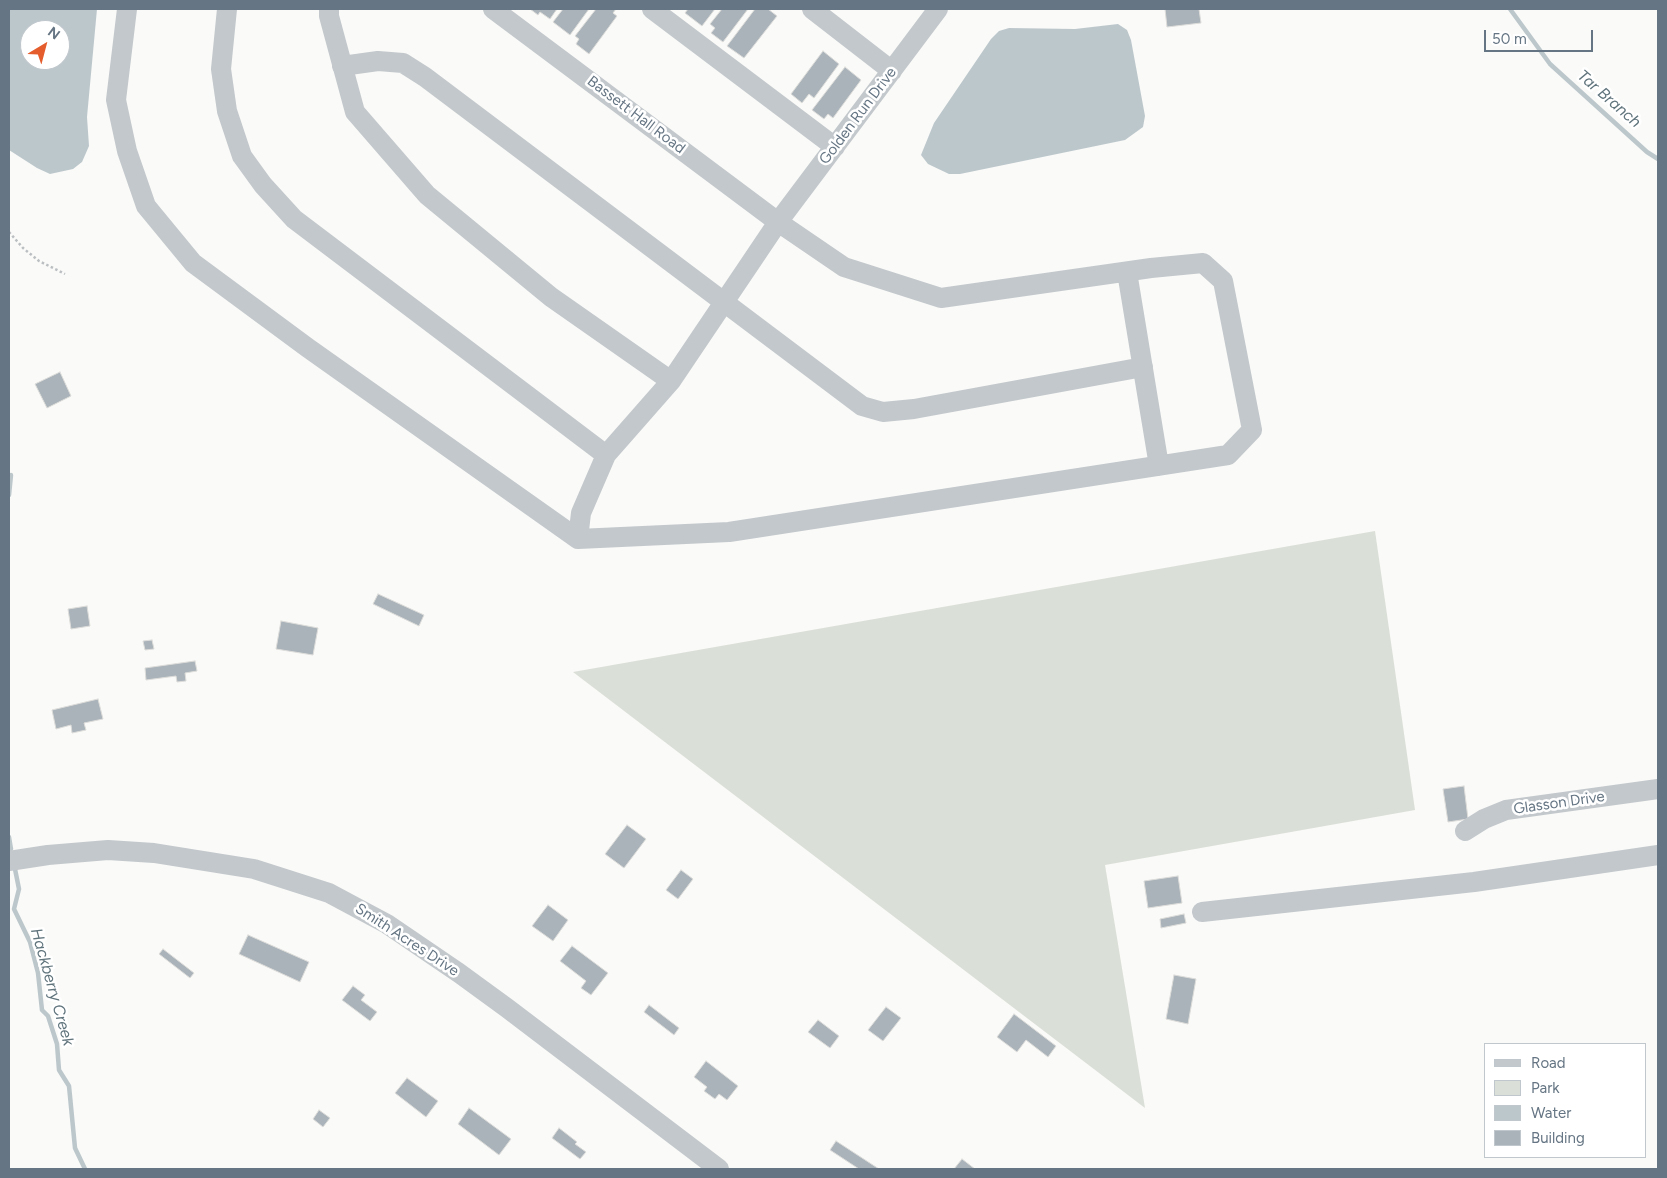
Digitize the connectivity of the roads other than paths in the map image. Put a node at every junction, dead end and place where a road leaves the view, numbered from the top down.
1 (127, 9) edge
2 (227, 9) edge
3 (329, 9) edge
4 (493, 9) edge
5 (652, 9) edge
6 (938, 9) edge
7 (815, 10) edge
8 (342, 66) junction
9 (892, 71) junction
10 (835, 147) junction
11 (778, 222) junction
12 (1127, 272) junction
13 (724, 302) junction
14 (1143, 366) junction
15 (671, 381) junction
16 (606, 455) junction
17 (1159, 466) junction
18 (578, 539) junction
19 (1658, 789) edge
20 (1465, 831) dead end
21 (1658, 855) edge
22 (9, 861) edge
23 (1202, 912) dead end
24 (719, 1169) edge

1 - 18 street
2 - 16 street
3 - 8 street
4 - 11 street, Bassett Hall Road
5 - 10 street
6 - 9 street, Golden Run Drive
7 - 9 street
8 - 13 street
8 - 15 street
9 - 10 street, Golden Run Drive
10 - 11 street, Golden Run Drive
11 - 12 street, Bassett Hall Road
11 - 13 street, Golden Run Drive
12 - 14 street
12 - 17 street, Bassett Hall Road
13 - 14 street
13 - 15 street, Golden Run Drive
14 - 17 street
15 - 16 street, Golden Run Drive
16 - 18 street, Golden Run Drive
17 - 18 street
19 - 20 street, Glasson Drive
21 - 23 street
22 - 24 street, Smith Acres Drive

